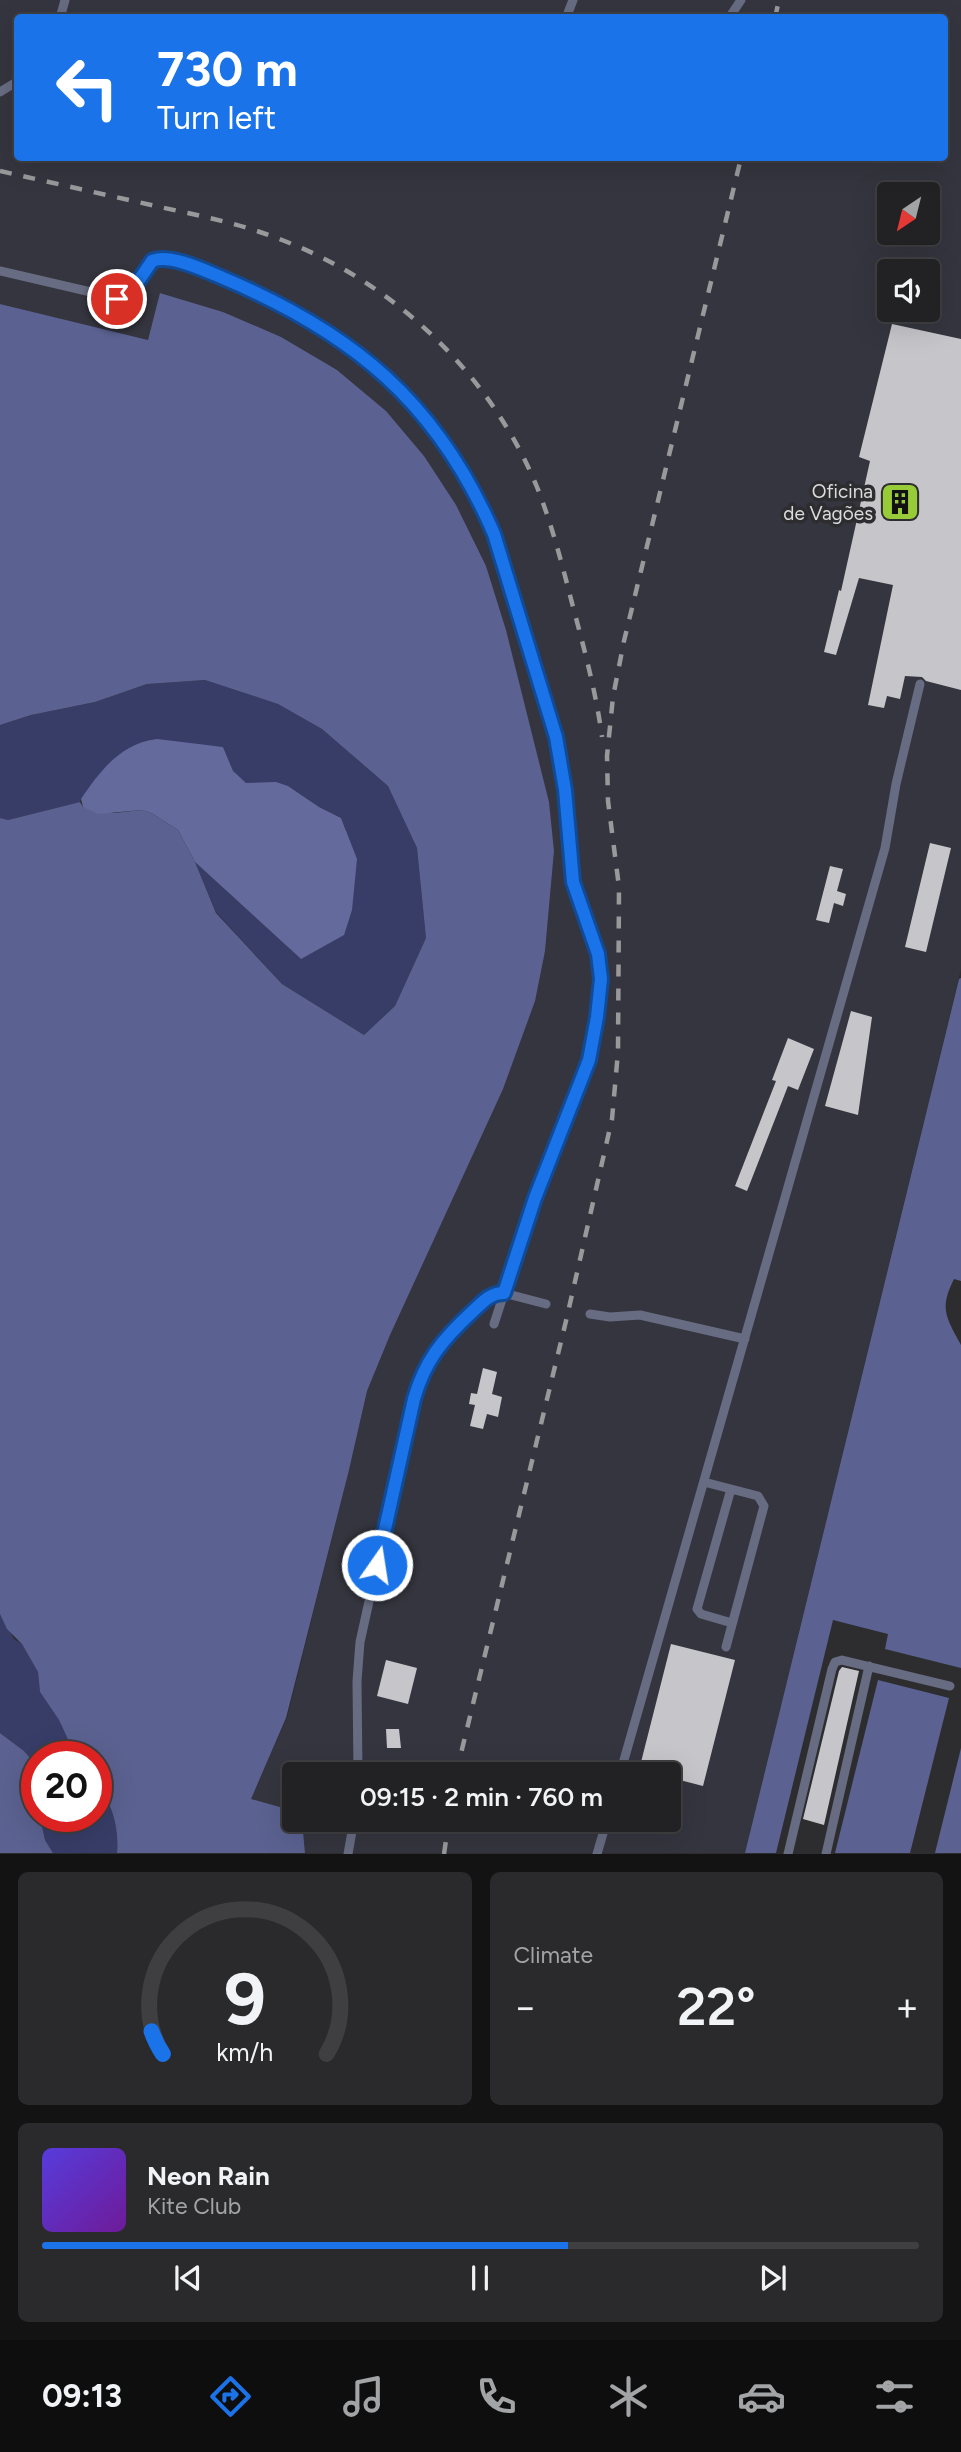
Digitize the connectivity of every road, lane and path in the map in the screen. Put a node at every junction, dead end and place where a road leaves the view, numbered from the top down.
1 (0, 271) edge
2 (920, 684) dead end
3 (504, 1293) junction
4 (546, 1304) dead end
5 (590, 1314) dead end
6 (494, 1324) dead end
7 (745, 1339) junction
8 (704, 1482) junction
9 (730, 1489) junction
10 (733, 1623) junction
11 (726, 1647) dead end
12 (869, 1666) junction
13 (950, 1686) dead end
14 (358, 1762) edge
15 (623, 1762) edge
16 (352, 1832) edge
17 (603, 1832) edge
18 (348, 1853) edge
19 (597, 1853) edge
20 (788, 1853) edge
21 (825, 1853) edge

1 - 3 lane
2 - 7 lane
3 - 4 lane
3 - 6 lane
3 - 14 lane
5 - 7 lane
7 - 8 lane
8 - 9 lane
8 - 15 lane
9 - 10 lane
9 - 10 lane
10 - 11 lane
12 - 13 lane
12 - 20 lane
12 - 21 lane
16 - 18 lane
17 - 19 lane

